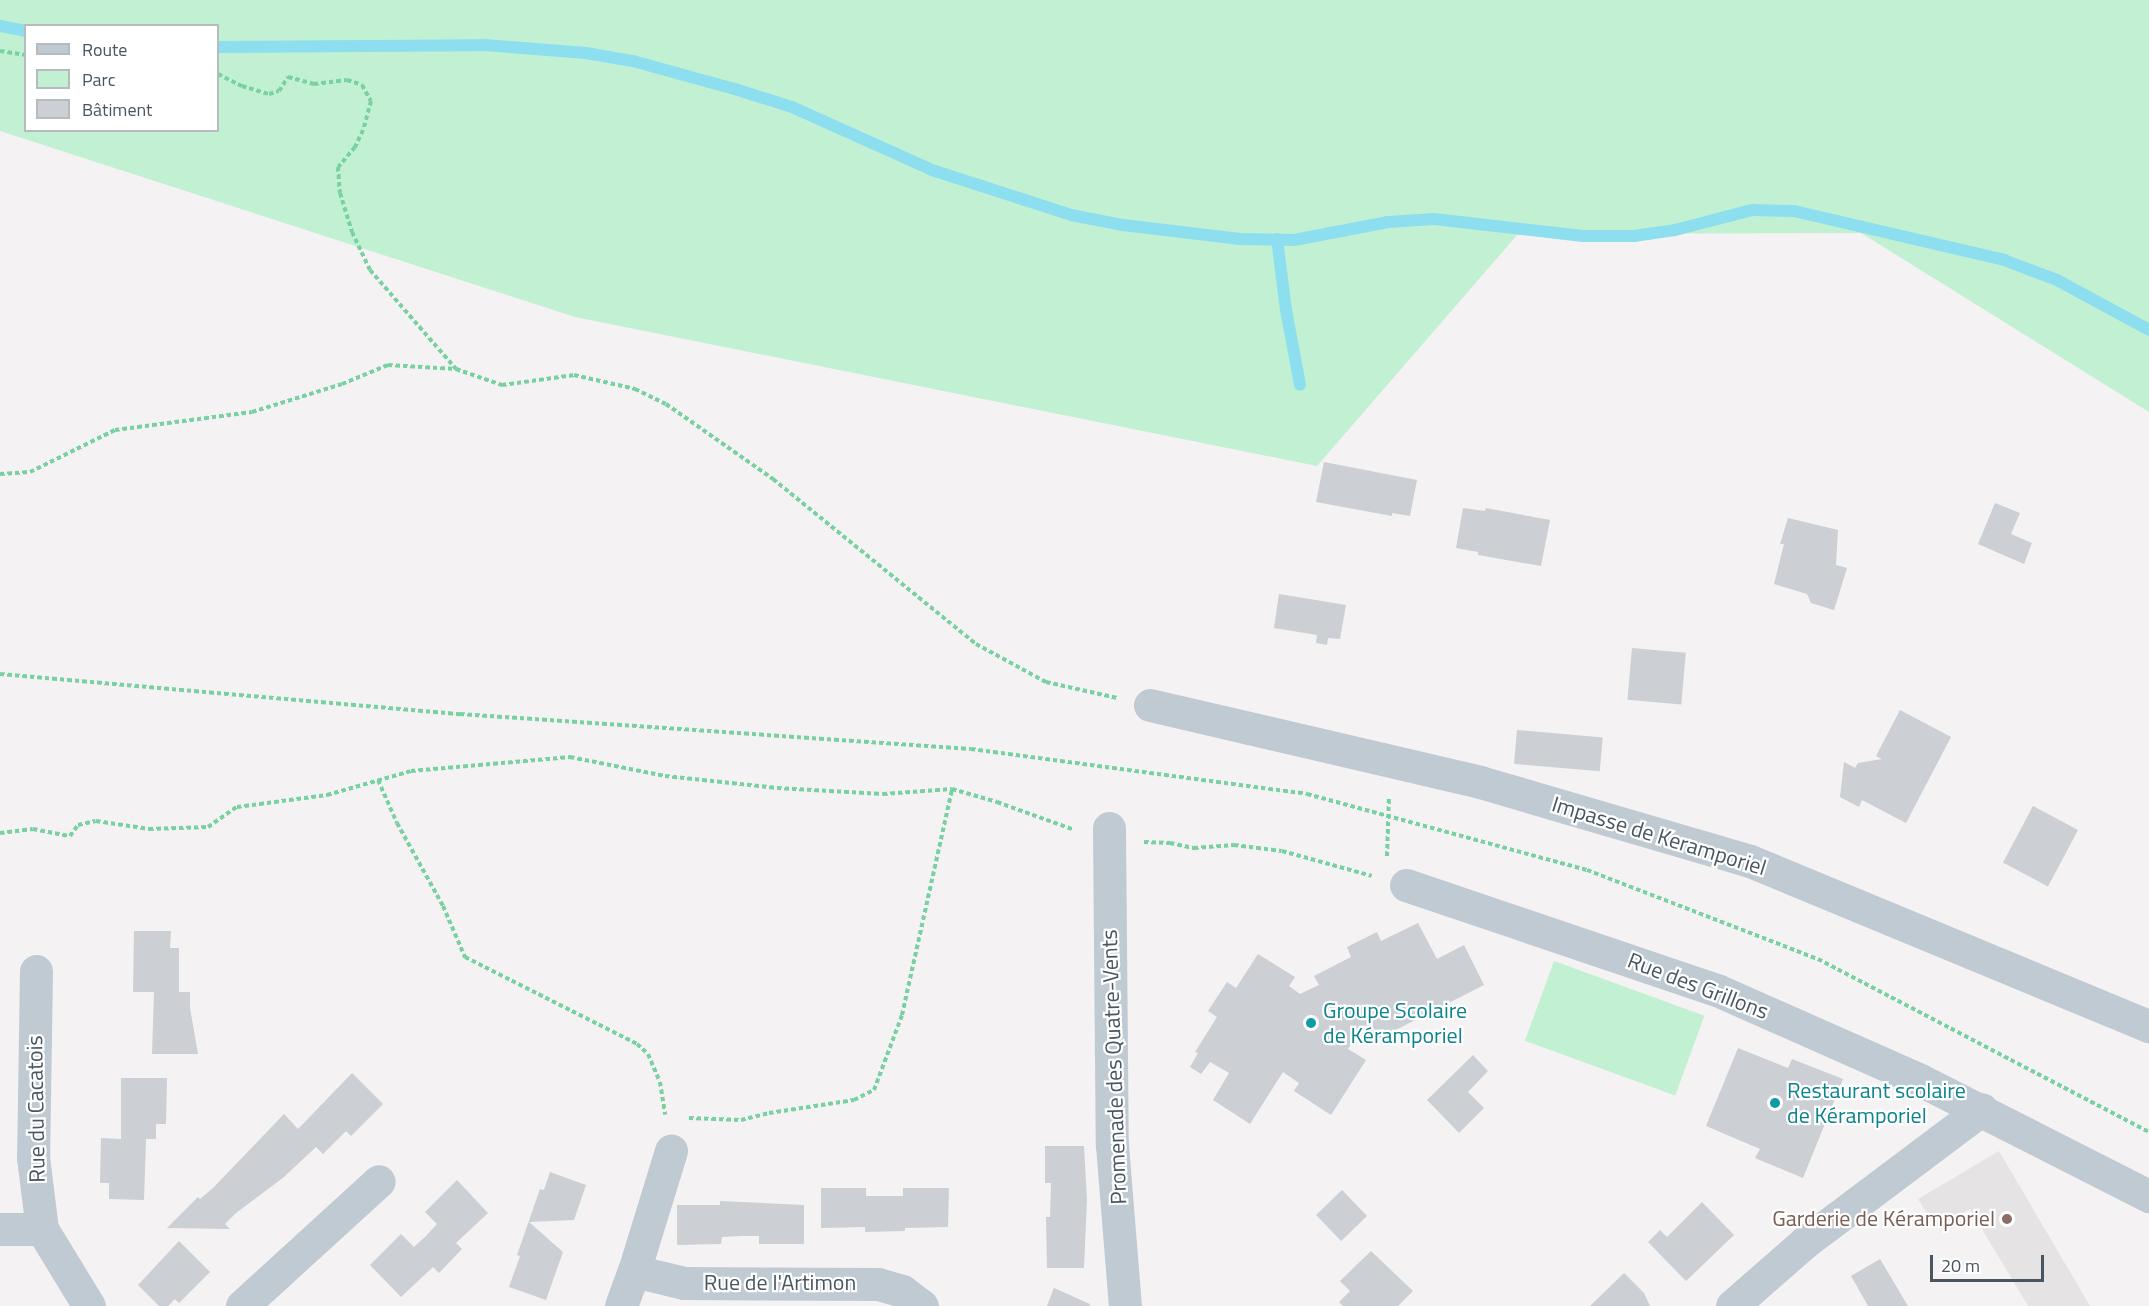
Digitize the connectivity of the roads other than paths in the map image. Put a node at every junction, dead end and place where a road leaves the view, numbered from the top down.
1 (1150, 705) road end
2 (1109, 834) road end
3 (1396, 883) road end
4 (36, 971) dead end
5 (2149, 1026) edge
6 (1982, 1109) junction
7 (671, 1151) dead end
8 (379, 1181) dead end
9 (2149, 1196) edge
10 (0, 1229) edge
11 (42, 1229) junction
12 (634, 1271) junction
13 (89, 1306) edge
14 (242, 1306) edge
15 (621, 1306) edge
16 (922, 1306) edge
17 (1125, 1306) edge
18 (1732, 1306) edge

1 - 5 street, Impasse de Keramporiel
2 - 17 street, Promenade des Quatre-Vents
3 - 6 street, Rue des Grillons
4 - 11 street, Rue du Cacatois
6 - 9 street, Rue des Grillons
6 - 18 street
7 - 12 street
8 - 14 street
10 - 11 street
11 - 13 street, Rue du Cacatois
12 - 15 street
12 - 16 street, Rue de l'Artimon

